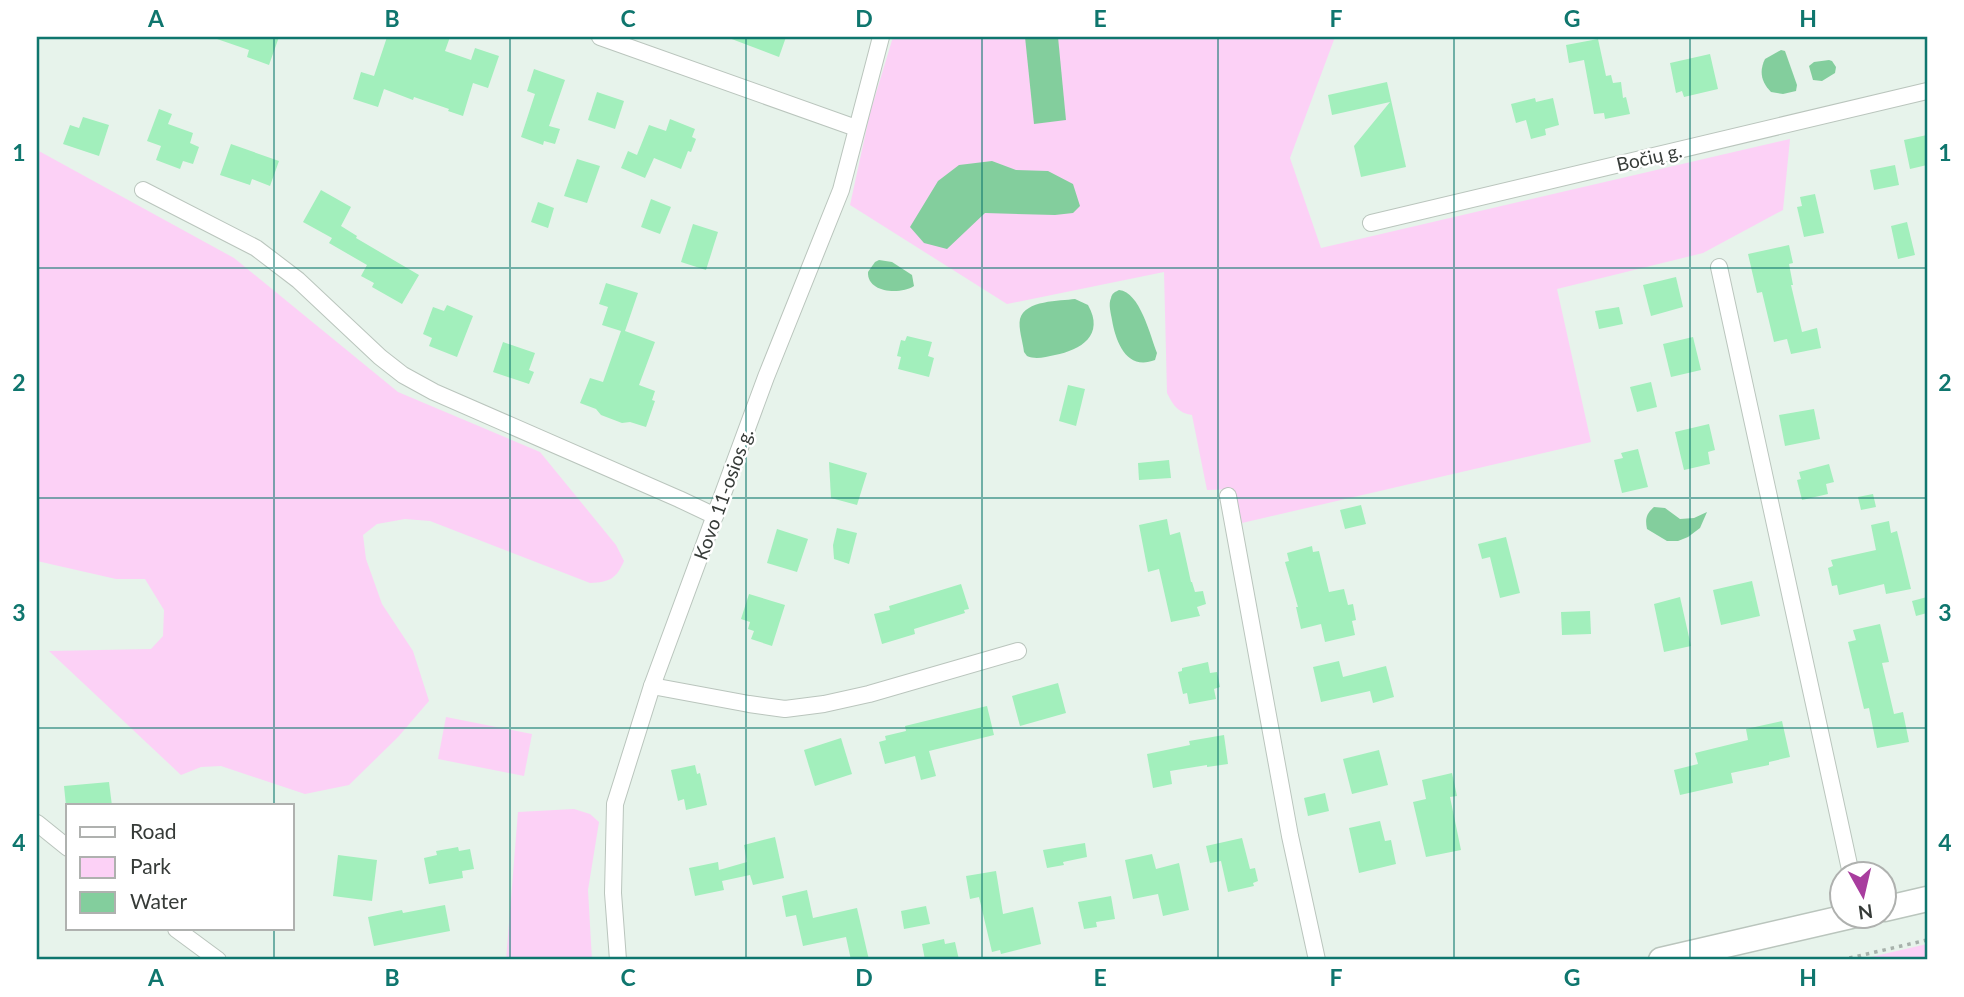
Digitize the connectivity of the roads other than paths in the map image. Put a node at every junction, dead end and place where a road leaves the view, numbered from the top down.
1 (600, 37) edge
2 (881, 37) edge
3 (1927, 91) edge
4 (856, 128) junction
5 (143, 190) dead end
6 (1371, 223) dead end
7 (1719, 267) dead end
8 (1228, 496) dead end
9 (715, 516) junction
10 (1018, 651) dead end
11 (652, 686) junction
12 (37, 823) edge
13 (66, 846) edge
14 (1848, 860) edge
15 (1927, 899) edge
16 (1898, 906) edge
17 (1828, 922) edge
18 (177, 930) edge
19 (218, 960) edge
20 (618, 960) edge
21 (1317, 960) edge
22 (1661, 960) edge

1 - 4 street
2 - 4 street, Kovo 11-osios g.
3 - 6 street, Bočių g.
4 - 9 street, Kovo 11-osios g.
5 - 9 street
7 - 14 street
8 - 21 street
9 - 11 street, Kovo 11-osios g.
10 - 11 street
11 - 20 street, Kovo 11-osios g.
12 - 13 street
15 - 16 highway
17 - 22 highway
18 - 19 street

